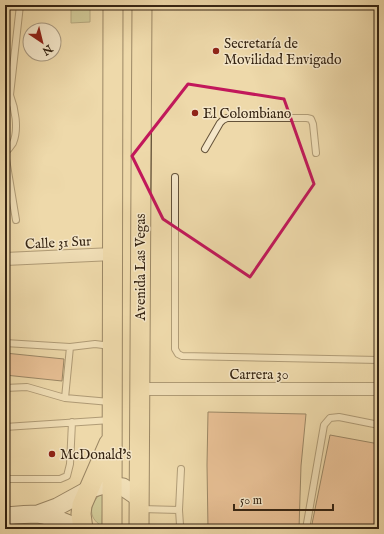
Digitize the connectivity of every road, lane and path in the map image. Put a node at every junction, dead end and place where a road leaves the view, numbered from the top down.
1 (20, 5) edge
2 (113, 5) edge
3 (142, 5) edge
4 (8, 95) edge
5 (204, 149) dead end
6 (5, 153) edge
7 (316, 153) dead end
8 (175, 177) dead end
9 (16, 220) dead end
10 (113, 254) junction
11 (5, 260) edge
12 (5, 343) edge
13 (112, 346) junction
14 (70, 347) junction
15 (379, 360) edge
16 (5, 388) edge
17 (140, 389) junction
18 (379, 389) edge
19 (65, 398) junction
20 (112, 419) junction
21 (72, 422) junction
22 (379, 425) edge
23 (5, 427) edge
24 (181, 469) dead end
25 (5, 479) edge
26 (112, 485) junction
27 (88, 490) junction
28 (179, 510) junction
29 (38, 514) junction
30 (5, 516) edge
31 (138, 518) edge
32 (80, 529) edge
33 (83, 529) edge
34 (112, 529) edge
35 (185, 529) edge
36 (306, 529) edge

1 - 4 lane
2 - 10 main road, Avenida Las Vegas
3 - 17 main road, Avenida Las Vegas
4 - 6 lane
5 - 7 lane
6 - 9 lane
8 - 15 lane
10 - 11 street, Calle 31 Sur
10 - 13 main road, Avenida Las Vegas
12 - 14 lane
13 - 14 lane
13 - 20 main road, Avenida Las Vegas
14 - 19 lane
16 - 19 lane
17 - 18 street, Carrera 30
17 - 31 main road, Avenida Las Vegas
19 - 20 lane
20 - 21 lane
20 - 26 main road, Avenida Las Vegas
20 - 27 main road
21 - 23 lane
21 - 25 lane
22 - 36 lane
24 - 28 lane
26 - 27 street
26 - 31 street
26 - 34 main road, Avenida Las Vegas
27 - 29 street
27 - 33 main road
28 - 31 lane
28 - 35 lane
29 - 30 street
29 - 32 street

